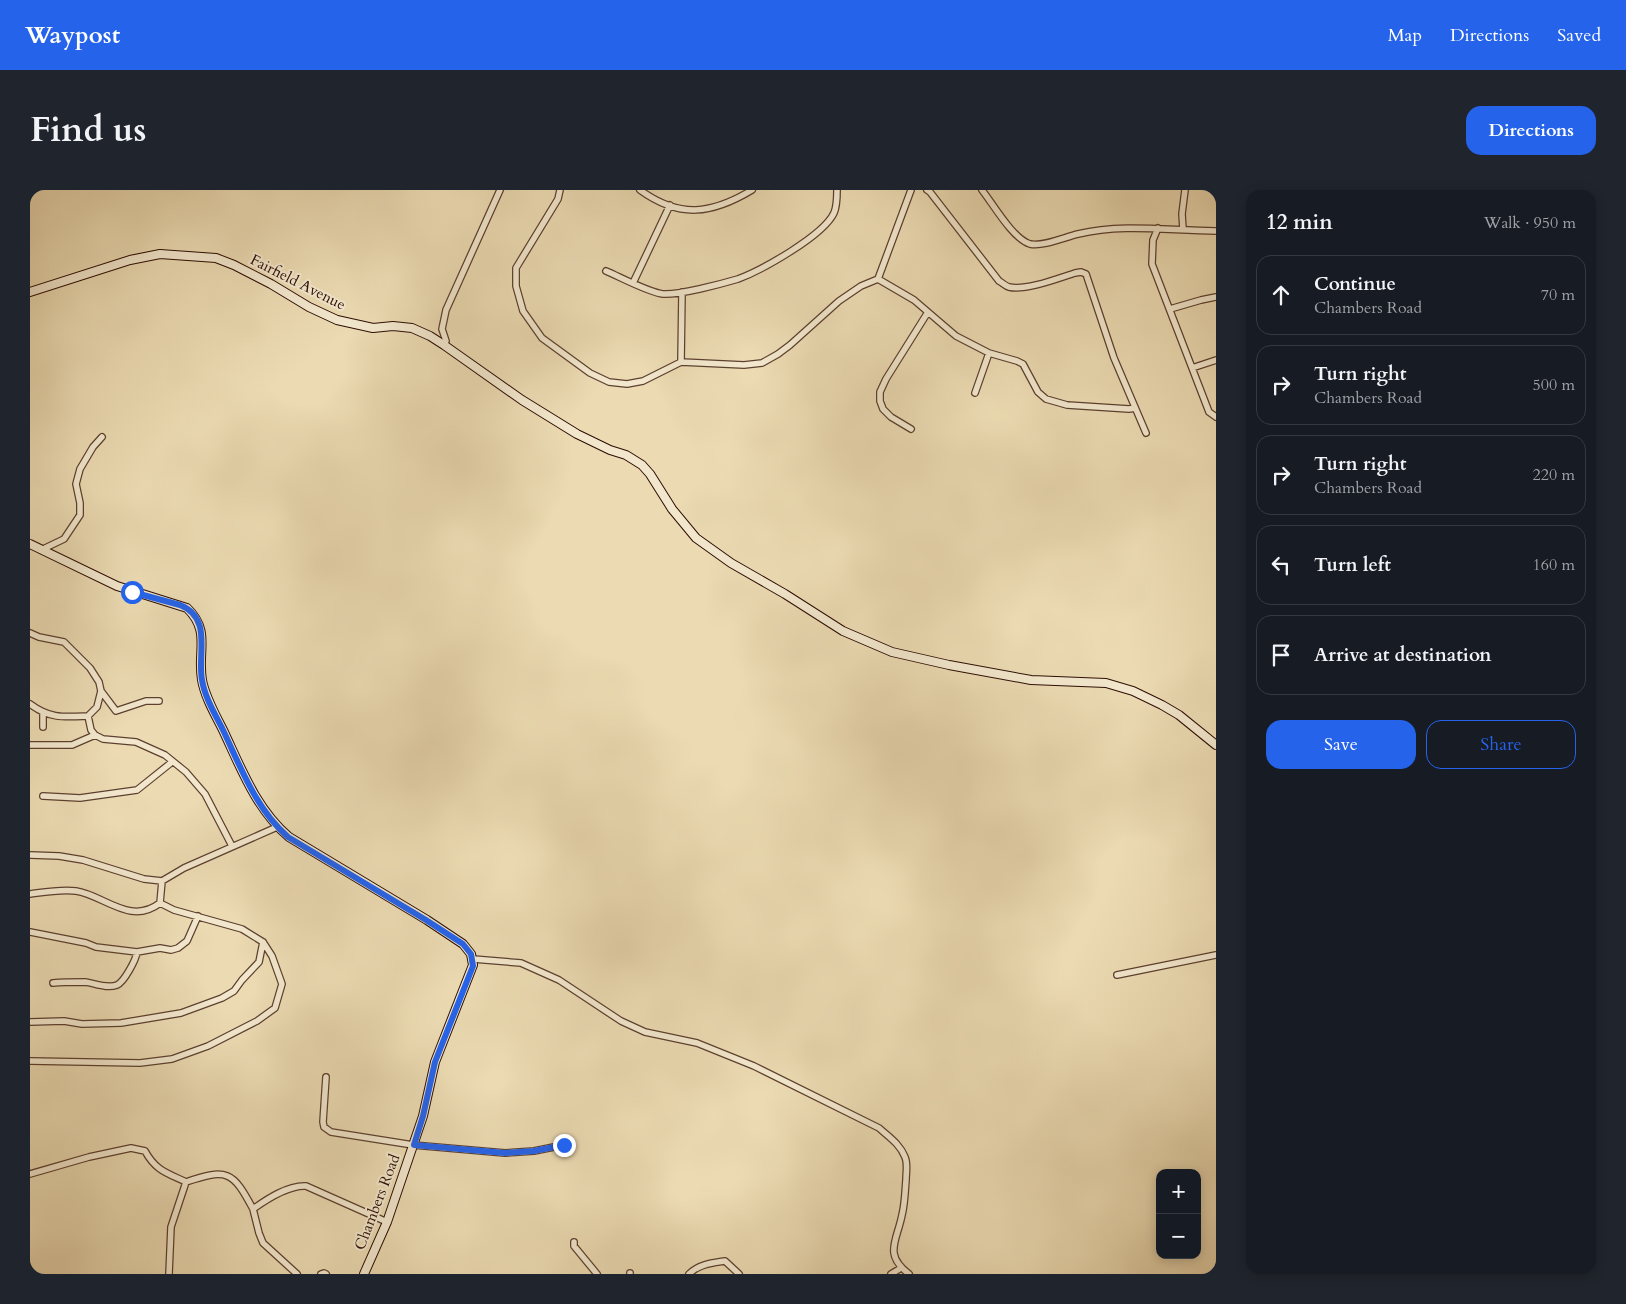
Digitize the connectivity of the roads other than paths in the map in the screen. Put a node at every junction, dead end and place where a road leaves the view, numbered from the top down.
1 (500, 190) edge
2 (560, 190) edge
3 (640, 190) edge
4 (752, 190) edge
5 (837, 190) edge
6 (912, 190) edge
7 (927, 190) edge
8 (982, 190) edge
9 (1185, 190) edge
10 (670, 205) junction
11 (1158, 228) junction
12 (1183, 229) junction
13 (1216, 231) edge
14 (606, 272) dead end
15 (878, 279) junction
16 (633, 283) junction
17 (30, 292) edge
18 (682, 292) junction
19 (1216, 297) edge
20 (1170, 309) junction
21 (928, 312) junction
22 (444, 345) junction
23 (989, 353) junction
24 (1216, 360) edge
25 (681, 362) junction
26 (1192, 368) junction
27 (974, 393) dead end
28 (1135, 408) junction
29 (1216, 417) edge
30 (911, 428) dead end
31 (1146, 434) dead end
32 (102, 437) dead end
33 (30, 544) edge
34 (41, 550) junction
35 (30, 633) edge
36 (101, 691) junction
37 (159, 701) dead end
38 (30, 704) edge
39 (43, 713) junction
40 (88, 716) junction
41 (43, 727) dead end
42 (95, 735) junction
43 (30, 745) edge
44 (1216, 745) edge
45 (172, 762) junction
46 (42, 796) dead end
47 (277, 827) junction
48 (232, 846) junction
49 (30, 855) edge
50 (162, 881) junction
51 (30, 894) edge
52 (160, 903) junction
53 (198, 916) junction
54 (30, 932) edge
55 (263, 942) junction
56 (137, 952) junction
57 (1216, 954) edge
58 (473, 959) junction
59 (1116, 975) dead end
60 (53, 983) dead end
61 (30, 1022) edge
62 (30, 1061) edge
63 (326, 1077) dead end
64 (414, 1145) junction
65 (564, 1145) dead end
66 (30, 1174) edge
67 (186, 1182) junction
68 (253, 1209) junction
69 (387, 1222) junction
70 (574, 1242) dead end
71 (901, 1268) junction
72 (168, 1274) edge
73 (297, 1274) edge
74 (321, 1274) edge
75 (326, 1274) edge
76 (364, 1274) edge
77 (597, 1274) edge
78 (689, 1274) edge
79 (740, 1274) edge
80 (891, 1274) edge
81 (909, 1274) edge

1 - 22 street
2 - 25 street
3 - 10 street
4 - 10 street
5 - 18 street
6 - 15 street
7 - 28 street
8 - 11 street
9 - 12 street
10 - 16 street
11 - 12 street
11 - 20 street
12 - 13 street
14 - 16 street
15 - 21 street
15 - 25 street
16 - 18 street
17 - 22 street, Fairfield Avenue
18 - 25 street
19 - 20 street
20 - 26 street
21 - 23 street
21 - 30 street
22 - 44 street, Fairfield Avenue
23 - 27 street
23 - 28 street
24 - 26 street
26 - 29 street
28 - 31 street
32 - 34 street
33 - 34 street
34 - 47 street
35 - 36 street
36 - 37 street
36 - 40 street
38 - 39 street
39 - 40 street
39 - 41 street
40 - 42 street
42 - 43 street
42 - 45 street
45 - 46 street
45 - 48 street
47 - 48 street
47 - 58 street
48 - 50 street
49 - 50 street
50 - 52 street
51 - 52 street
52 - 53 street
53 - 55 street
53 - 56 street
54 - 56 street
55 - 61 street
55 - 62 street
56 - 60 street
57 - 59 street
58 - 64 street, Chambers Road
58 - 71 street
63 - 64 street
64 - 65 street
64 - 69 street, Chambers Road
66 - 67 street
67 - 68 street
67 - 72 street
68 - 69 street
68 - 73 street
69 - 76 street, Chambers Road
70 - 77 street
71 - 80 street
71 - 81 street
74 - 75 street
78 - 79 street

